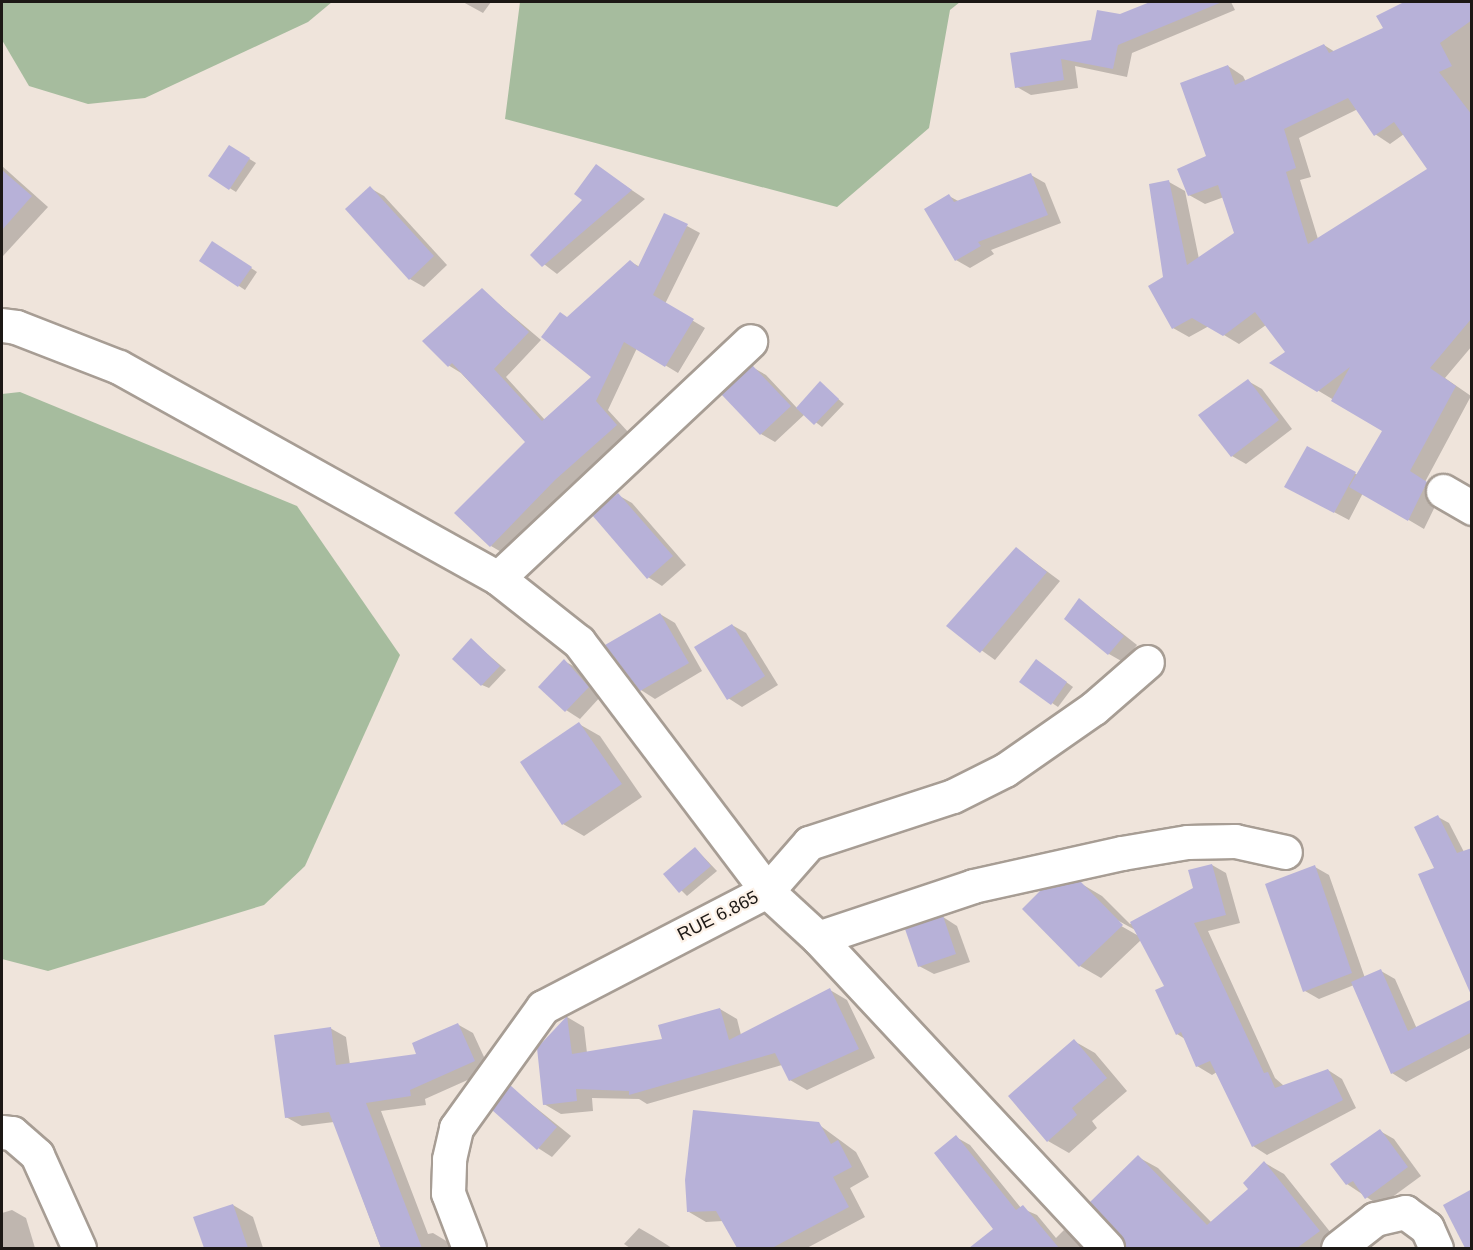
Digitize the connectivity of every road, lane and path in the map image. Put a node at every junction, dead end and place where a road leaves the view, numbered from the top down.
1 (2, 325) edge
2 (750, 341) dead end
3 (1443, 491) dead end
4 (1472, 508) edge
5 (498, 578) junction
6 (1147, 662) dead end
7 (1285, 852) dead end
8 (767, 891) junction
9 (818, 938) junction
10 (2, 1132) edge
11 (79, 1248) edge
12 (469, 1248) edge
13 (1107, 1248) edge
14 (1338, 1248) edge
15 (1436, 1248) edge

1 - 5 street
2 - 5 street
3 - 4 street
5 - 8 street
6 - 8 street, RUE 6.865
7 - 9 street
8 - 9 street
8 - 12 street, RUE 6.865
9 - 13 street
10 - 11 street
14 - 15 street

